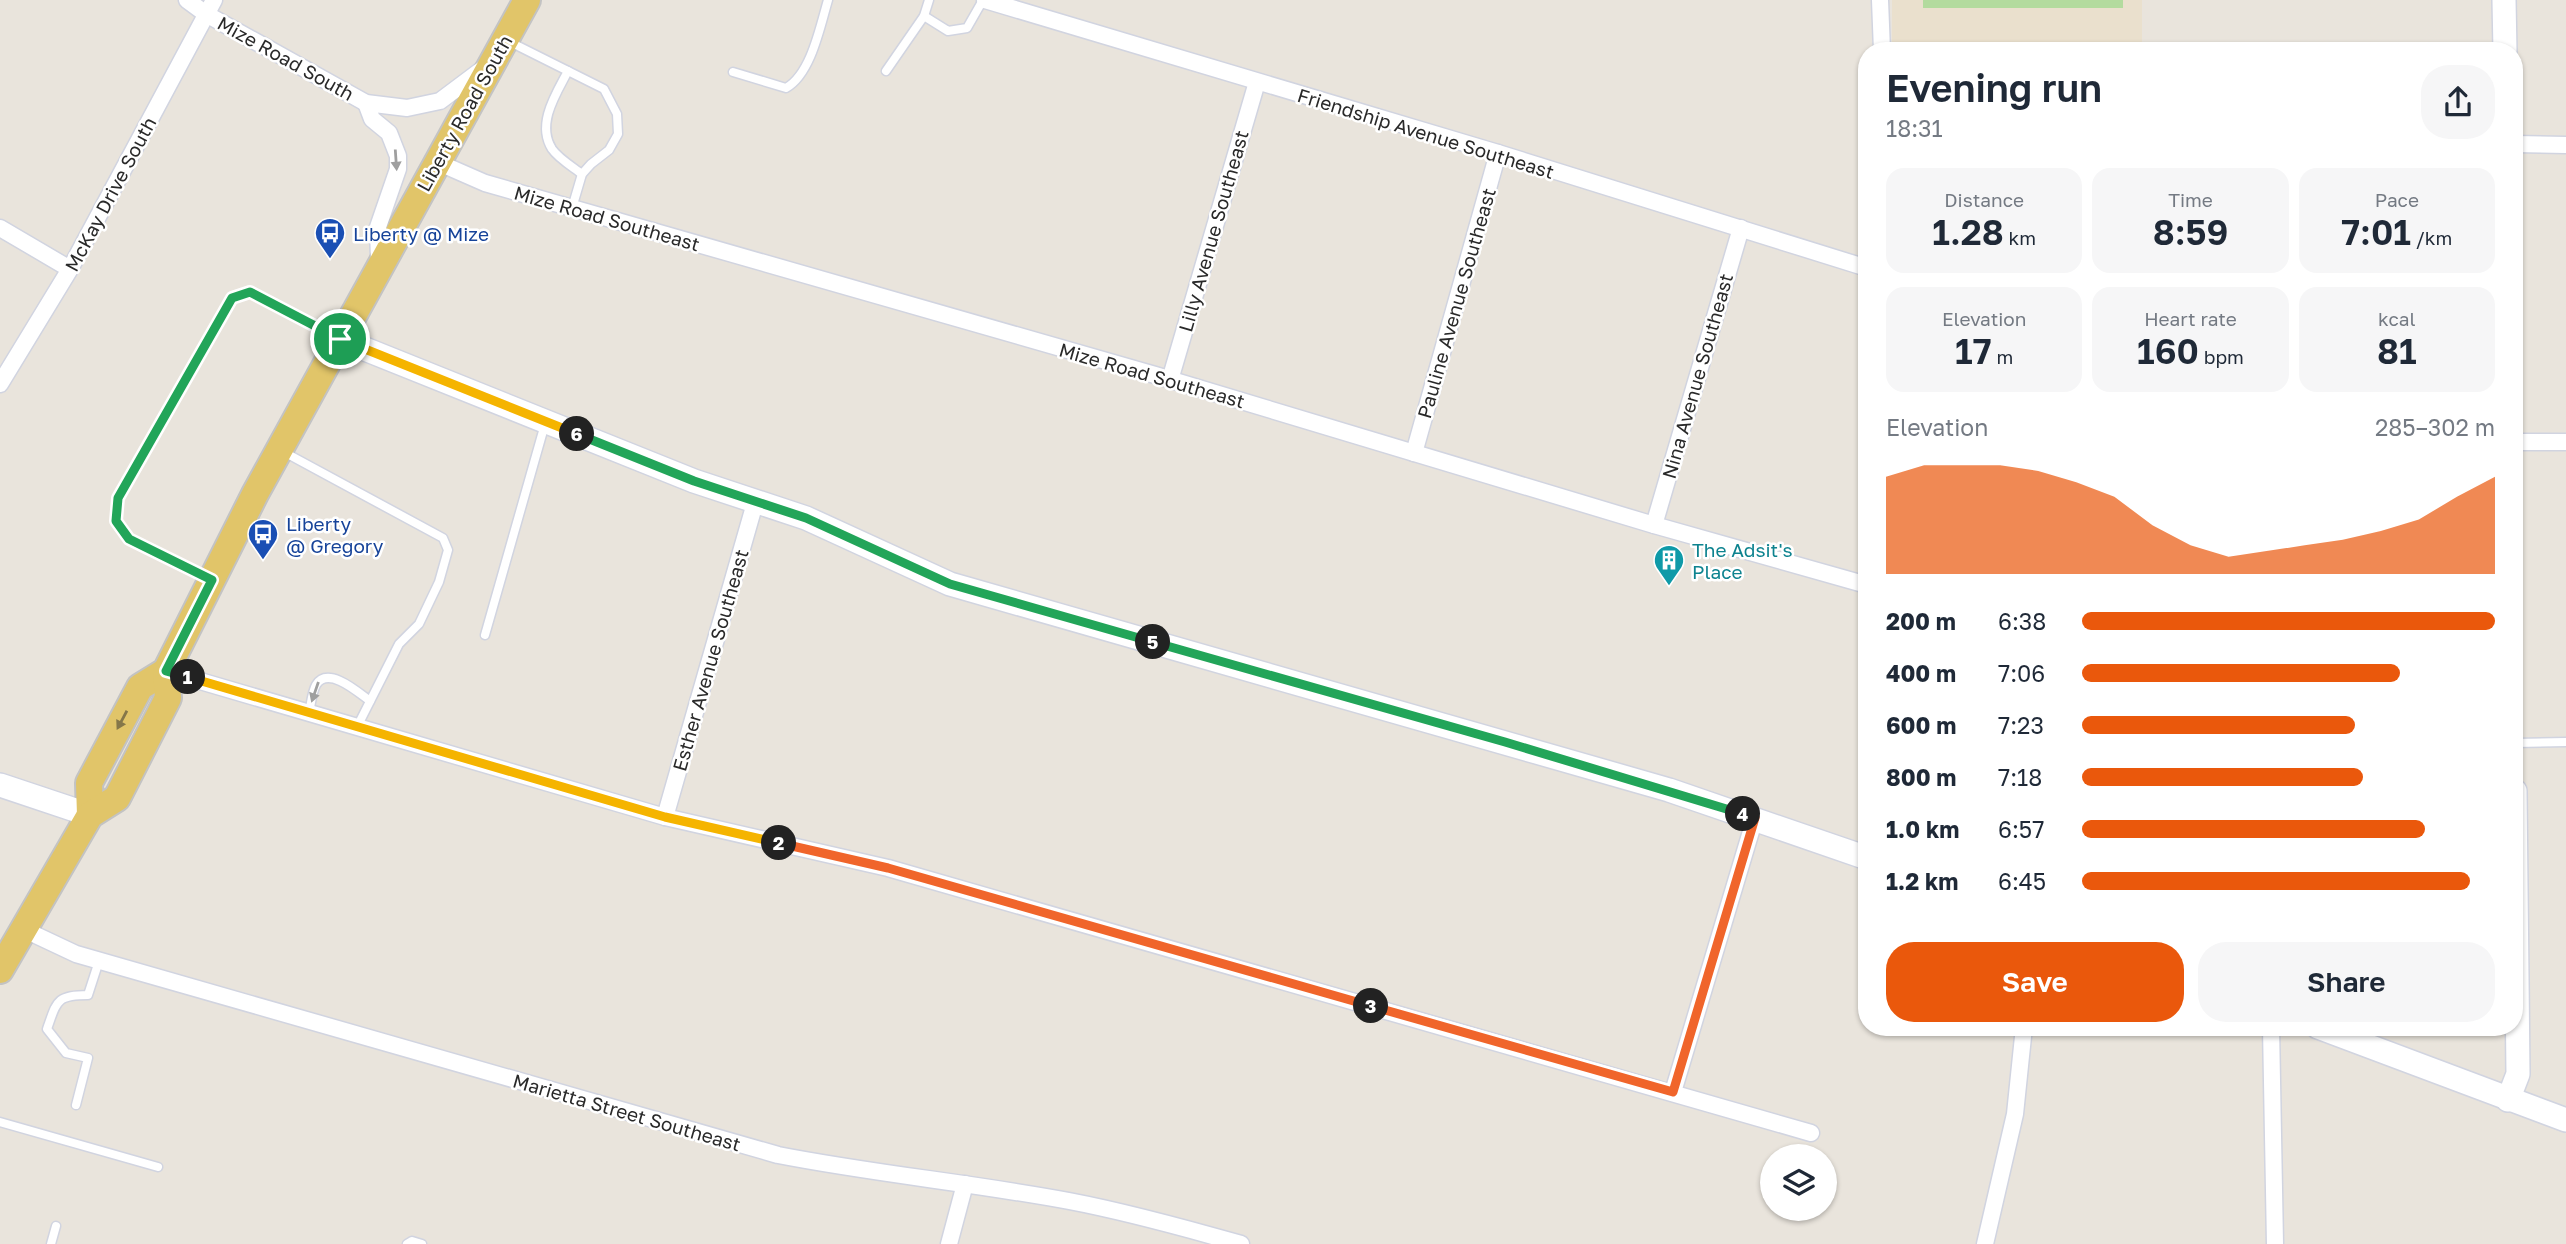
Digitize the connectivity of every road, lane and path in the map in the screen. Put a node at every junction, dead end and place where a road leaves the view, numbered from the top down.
1 (187, 0) edge
2 (527, 0) edge
3 (828, 0) edge
4 (929, 0) edge
5 (984, 0) edge
6 (1880, 0) edge
7 (2504, 0) edge
8 (210, 7) edge
9 (924, 16) junction
10 (504, 39) junction
11 (1882, 42) edge
12 (2505, 42) edge
13 (490, 64) junction
14 (568, 71) junction
15 (887, 71) dead end
16 (733, 72) dead end
17 (1257, 82) junction
18 (366, 103) junction
19 (2523, 144) edge
20 (2566, 145) edge
21 (1498, 153) junction
22 (438, 162) junction
23 (582, 174) junction
24 (572, 208) junction
25 (0, 228) edge
26 (1741, 228) junction
27 (1858, 265) edge
28 (379, 268) junction
29 (70, 269) junction
30 (340, 339) junction
31 (1170, 380) junction
32 (0, 384) edge
33 (545, 421) junction
34 (2523, 442) edge
35 (2566, 442) edge
36 (279, 450) junction
37 (1414, 453) junction
38 (755, 503) junction
39 (1654, 525) junction
40 (212, 580) junction
41 (1858, 582) edge
42 (485, 635) dead end
43 (166, 671) junction
44 (370, 701) junction
45 (309, 713) junction
46 (357, 727) junction
47 (2566, 742) edge
48 (2523, 743) edge
49 (0, 785) edge
50 (90, 815) junction
51 (665, 817) junction
52 (1755, 818) junction
53 (1858, 855) edge
54 (25, 930) junction
55 (99, 961) junction
56 (0, 970) edge
57 (2023, 1036) edge
58 (2271, 1036) edge
59 (2341, 1036) edge
60 (2518, 1036) edge
61 (1673, 1092) junction
62 (2508, 1100) junction
63 (76, 1105) dead end
64 (2566, 1120) edge
65 (0, 1122) edge
66 (1811, 1133) dead end
67 (158, 1167) dead end
68 (965, 1184) junction
69 (55, 1226) dead end
70 (1202, 1239) edge
71 (51, 1244) edge
72 (407, 1244) edge
73 (422, 1244) edge
74 (949, 1244) edge
75 (1241, 1244) edge
76 (1985, 1244) edge
77 (2275, 1244) edge

1 - 8 street, Mize Road South
2 - 10 main road, Liberty Road South
3 - 16 lane
4 - 9 lane
5 - 9 lane
5 - 17 street, Friendship Avenue Southeast
6 - 11 street
7 - 12 street
8 - 18 street, Mize Road South
8 - 29 street, McKay Drive South
9 - 15 lane
10 - 13 main road, Liberty Road South
10 - 14 lane
13 - 18 street, Mize Road South
13 - 22 main road, Liberty Road South
14 - 23 lane
14 - 23 lane
17 - 21 street, Friendship Avenue Southeast
17 - 31 street, Lilly Avenue Southeast
18 -> 28 street, Mize Road South
19 - 20 street
21 - 26 street, Friendship Avenue Southeast
21 - 37 street, Pauline Avenue Southeast
22 - 24 street, Mize Road Southeast
22 - 28 main road, Liberty Road South
23 - 24 lane
24 - 31 street, Mize Road Southeast
25 - 29 street
26 - 27 street, Friendship Avenue Southeast
26 - 39 street, Nina Avenue Southeast
28 - 30 main road, Liberty Road South
29 - 32 street, McKay Drive South
30 - 33 street
30 - 36 main road, Liberty Road South
30 - 40 lane
31 - 37 street, Mize Road Southeast
33 - 38 street
33 - 42 lane
34 - 35 street
36 - 40 main road, Liberty Road South
36 - 44 lane
37 - 39 street, Mize Road Southeast
38 - 51 street, Esther Avenue Southeast
38 - 52 street
39 - 41 street, Mize Road Southeast
40 - 43 main road, Liberty Road South
43 - 45 street
43 - 50 main road, Liberty Road South
44 -> 45 lane
44 - 46 lane
45 - 46 street
46 - 51 street
47 - 48 lane
49 - 50 street
50 - 54 main road, Liberty Road South
51 - 61 street
52 - 53 street
52 - 61 street
54 - 55 street, Marietta Street Southeast
54 - 56 main road, Liberty Road South
55 - 63 lane
55 - 68 street, Marietta Street Southeast
57 - 76 street
58 - 77 street
59 - 62 street
60 - 62 street
61 - 66 street
62 - 64 street
65 - 67 lane
68 - 70 street, Marietta Street Southeast
68 - 74 street
69 - 71 lane
70 - 75 street, Marietta Street Southeast
72 - 73 lane

